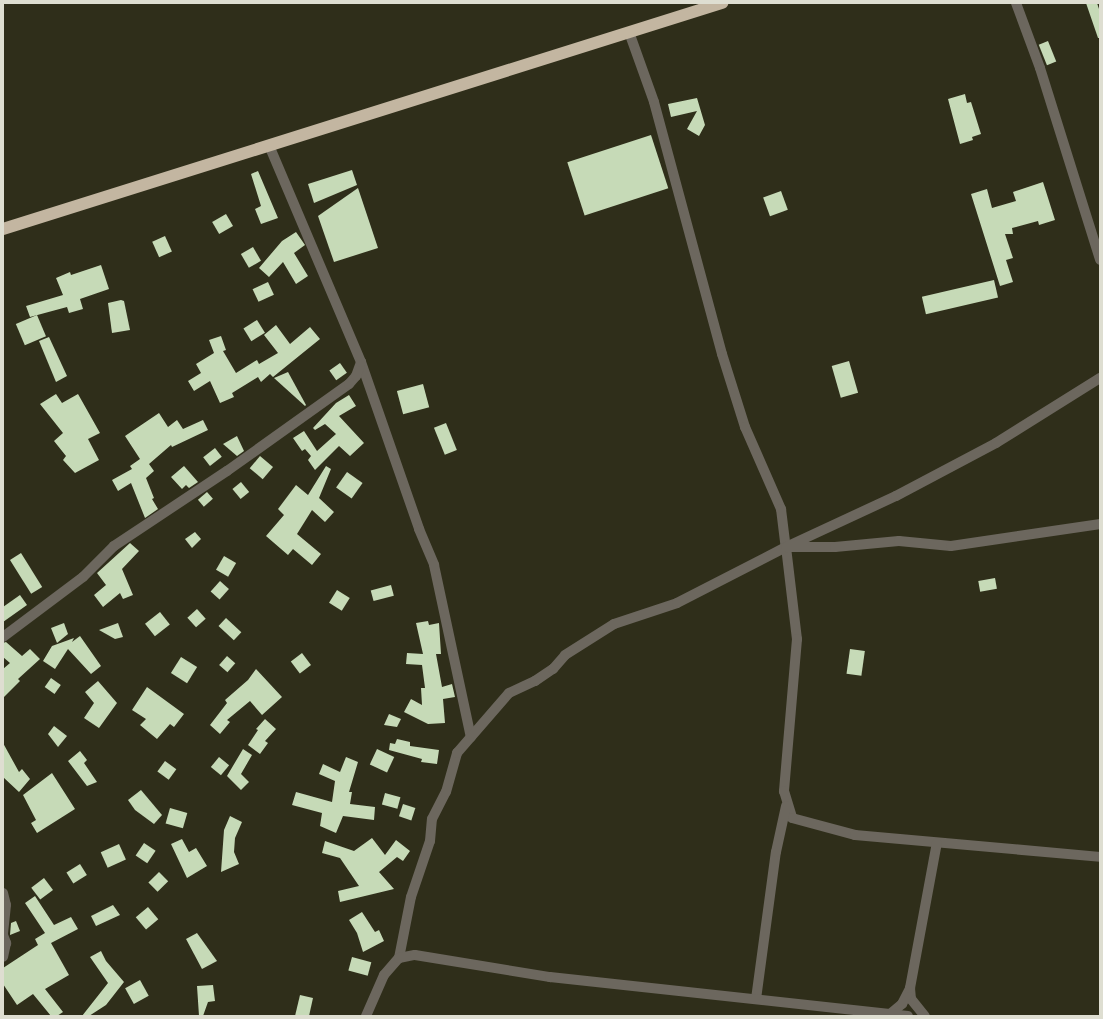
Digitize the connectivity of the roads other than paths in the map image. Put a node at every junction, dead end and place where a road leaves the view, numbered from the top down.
1 (722, 3) edge
2 (1016, 3) edge
3 (629, 32) junction
4 (269, 146) junction
5 (3, 229) edge
6 (1100, 260) edge
7 (361, 362) junction
8 (1100, 378) edge
9 (1100, 524) edge
10 (786, 547) junction
11 (3, 637) edge
12 (471, 737) junction
13 (786, 806) junction
14 (936, 843) junction
15 (1100, 857) edge
16 (3, 893) edge
17 (3, 934) edge
18 (3, 957) edge
19 (398, 958) junction
20 (910, 988) junction
21 (756, 999) junction
22 (890, 1014) junction
23 (366, 1016) edge
24 (908, 1016) edge
25 (926, 1016) edge

1 - 3 highway
2 - 6 street
3 - 4 highway
3 - 10 street
4 - 5 highway
4 - 7 street
7 - 11 street
7 - 12 street
8 - 10 street
9 - 10 street
10 - 12 street
10 - 13 street
12 - 19 street
13 - 14 street
13 - 21 street
14 - 15 street
14 - 20 street
16 - 17 street
17 - 18 street
19 - 21 street
19 - 23 street
20 - 22 street
20 - 25 street
21 - 22 street
22 - 24 street

